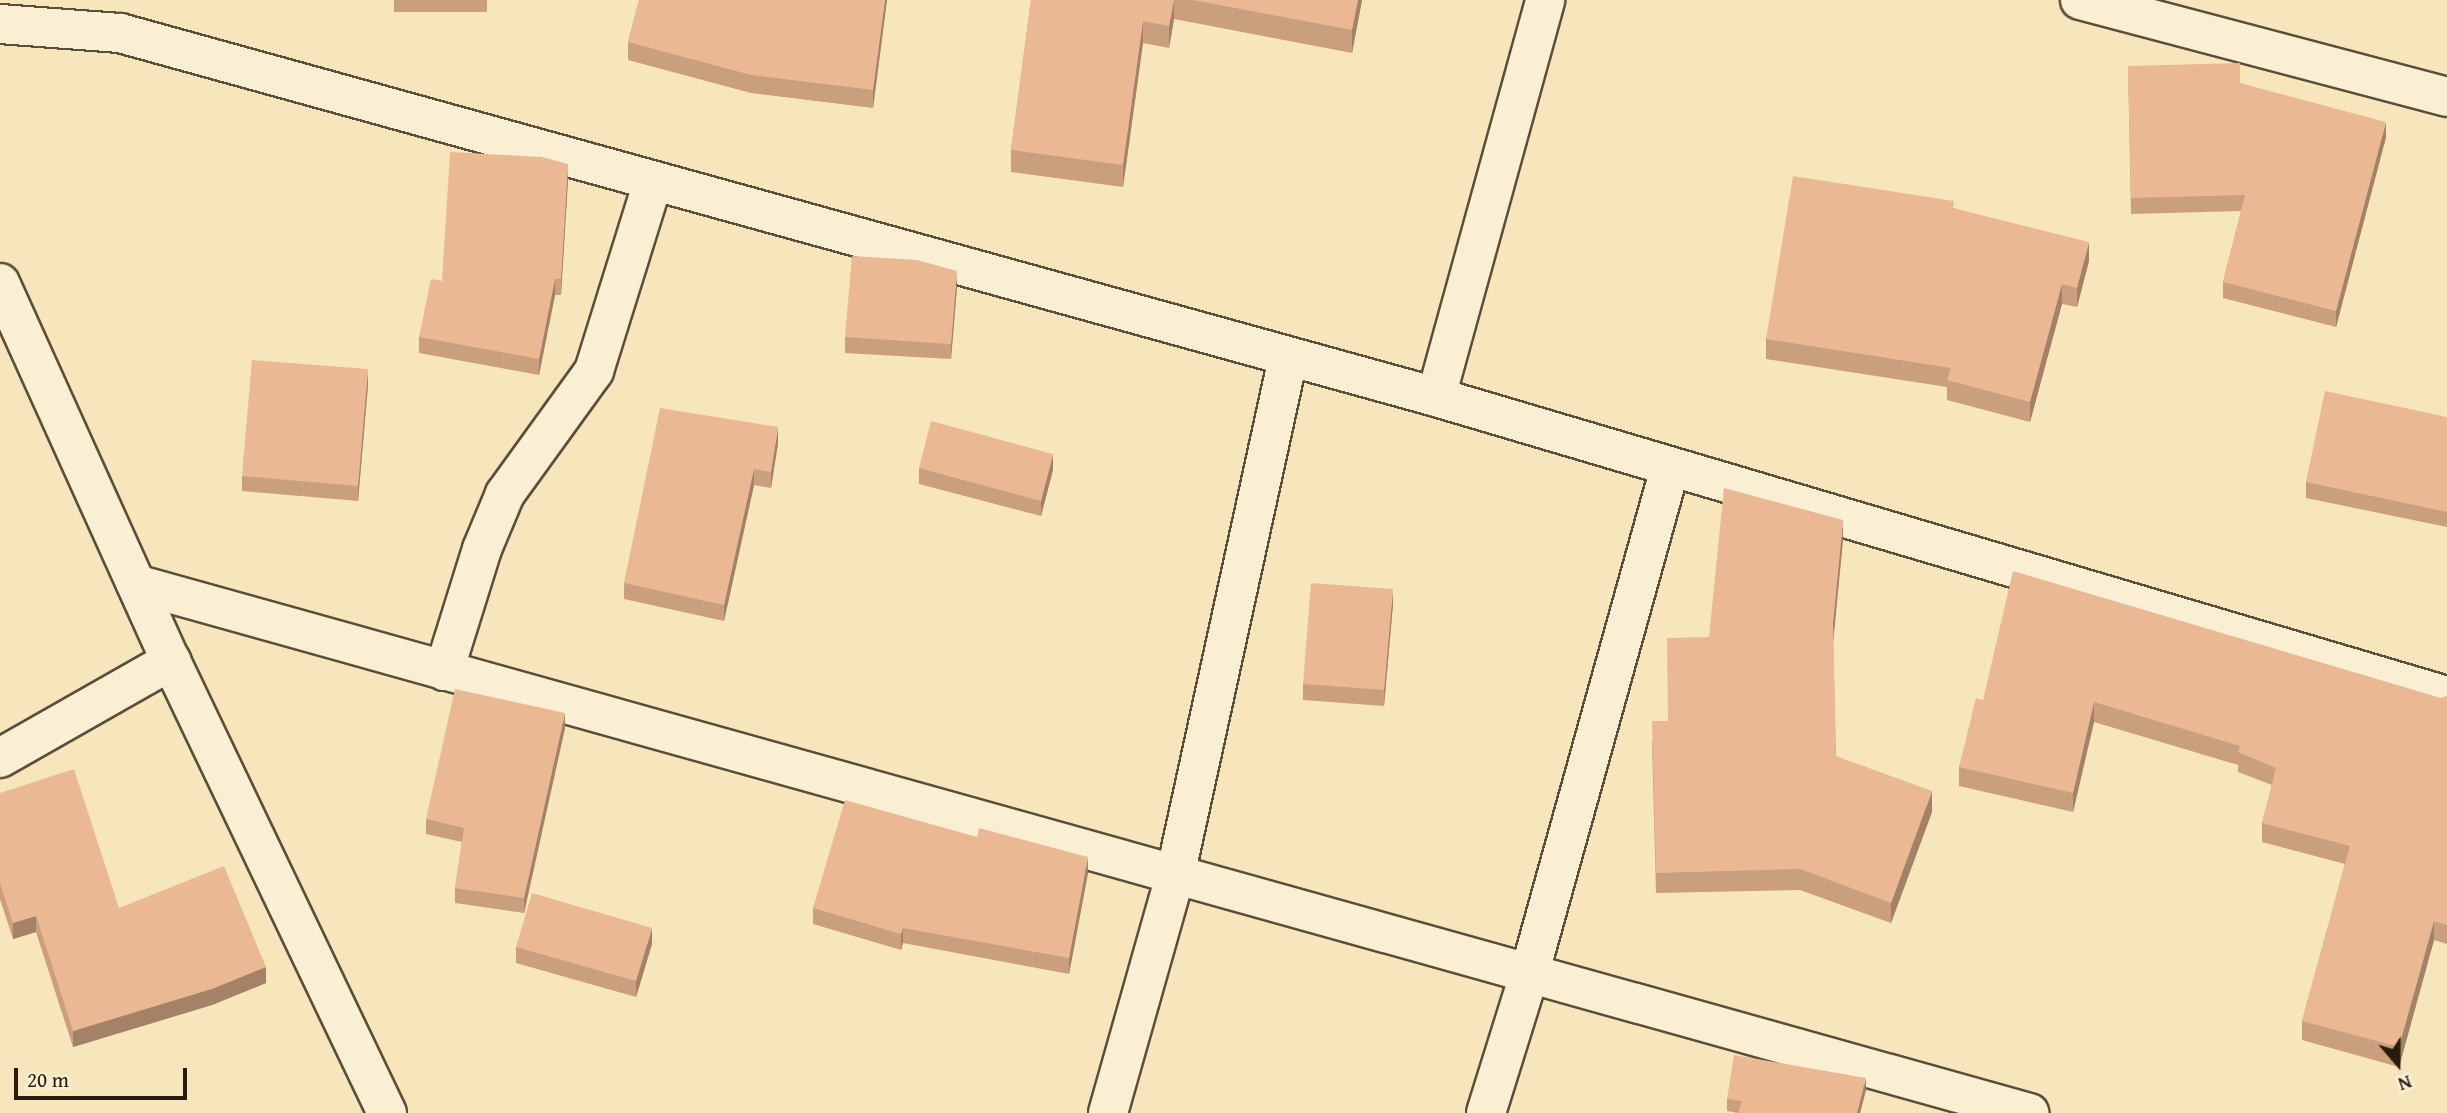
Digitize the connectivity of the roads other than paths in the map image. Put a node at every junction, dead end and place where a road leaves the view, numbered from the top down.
1 (1545, 0) edge
2 (2080, 0) edge
3 (0, 23) edge
4 (2447, 97) edge
5 (653, 182) junction
6 (0, 282) edge
7 (1289, 358) junction
8 (1436, 397) junction
9 (1670, 468) junction
10 (136, 584) junction
11 (171, 661) junction
12 (444, 671) junction
13 (2447, 696) edge
14 (0, 758) edge
15 (1175, 876) junction
16 (1529, 975) junction
17 (387, 1113) edge
18 (1108, 1113) edge
19 (1486, 1113) edge
20 (2030, 1113) edge

1 - 8 street
2 - 4 street
3 - 5 street
5 - 7 street
5 - 12 street
6 - 10 street
7 - 8 street
7 - 15 street
8 - 9 street
9 - 13 street
9 - 16 street
10 - 11 street
10 - 12 street
11 - 14 street
11 - 17 street
12 - 15 street
15 - 16 street
15 - 18 street
16 - 19 street
16 - 20 street

